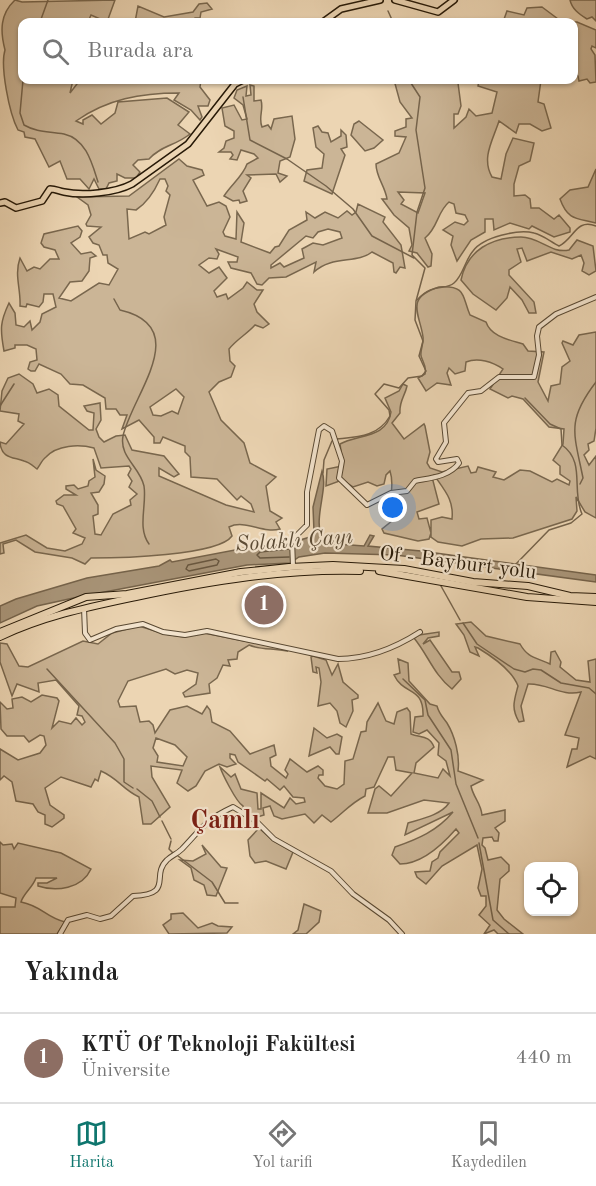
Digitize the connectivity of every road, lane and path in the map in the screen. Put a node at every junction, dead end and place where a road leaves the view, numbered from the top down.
1 (380, 0) edge
2 (395, 0) edge
3 (454, 0) edge
4 (329, 18) edge
5 (236, 84) edge
6 (0, 203) edge
7 (596, 297) edge
8 (293, 565) junction
9 (529, 586) junction
10 (527, 597) junction
11 (596, 599) edge
12 (76, 600) junction
13 (83, 608) junction
14 (75, 610) junction
15 (0, 632) edge
16 (420, 632) dead end
17 (0, 637) edge
18 (60, 934) edge
19 (402, 934) edge

1 - 4 main road
2 - 3 main road
5 - 6 main road
7 - 8 street
8 - 9 highway, Of - Bayburt yolu
8 - 12 highway, Of - Bayburt yolu
9 - 10 highway
9 - 11 highway, Of - Bayburt yolu
10 - 11 highway, Of - Bayburt yolu
10 - 13 highway, Of - Bayburt yolu
12 - 13 highway
12 - 14 highway
12 - 15 highway, Of - Bayburt yolu
13 - 14 highway, Of - Bayburt yolu
13 - 16 street
14 - 17 highway, Of - Bayburt yolu
18 - 19 street

